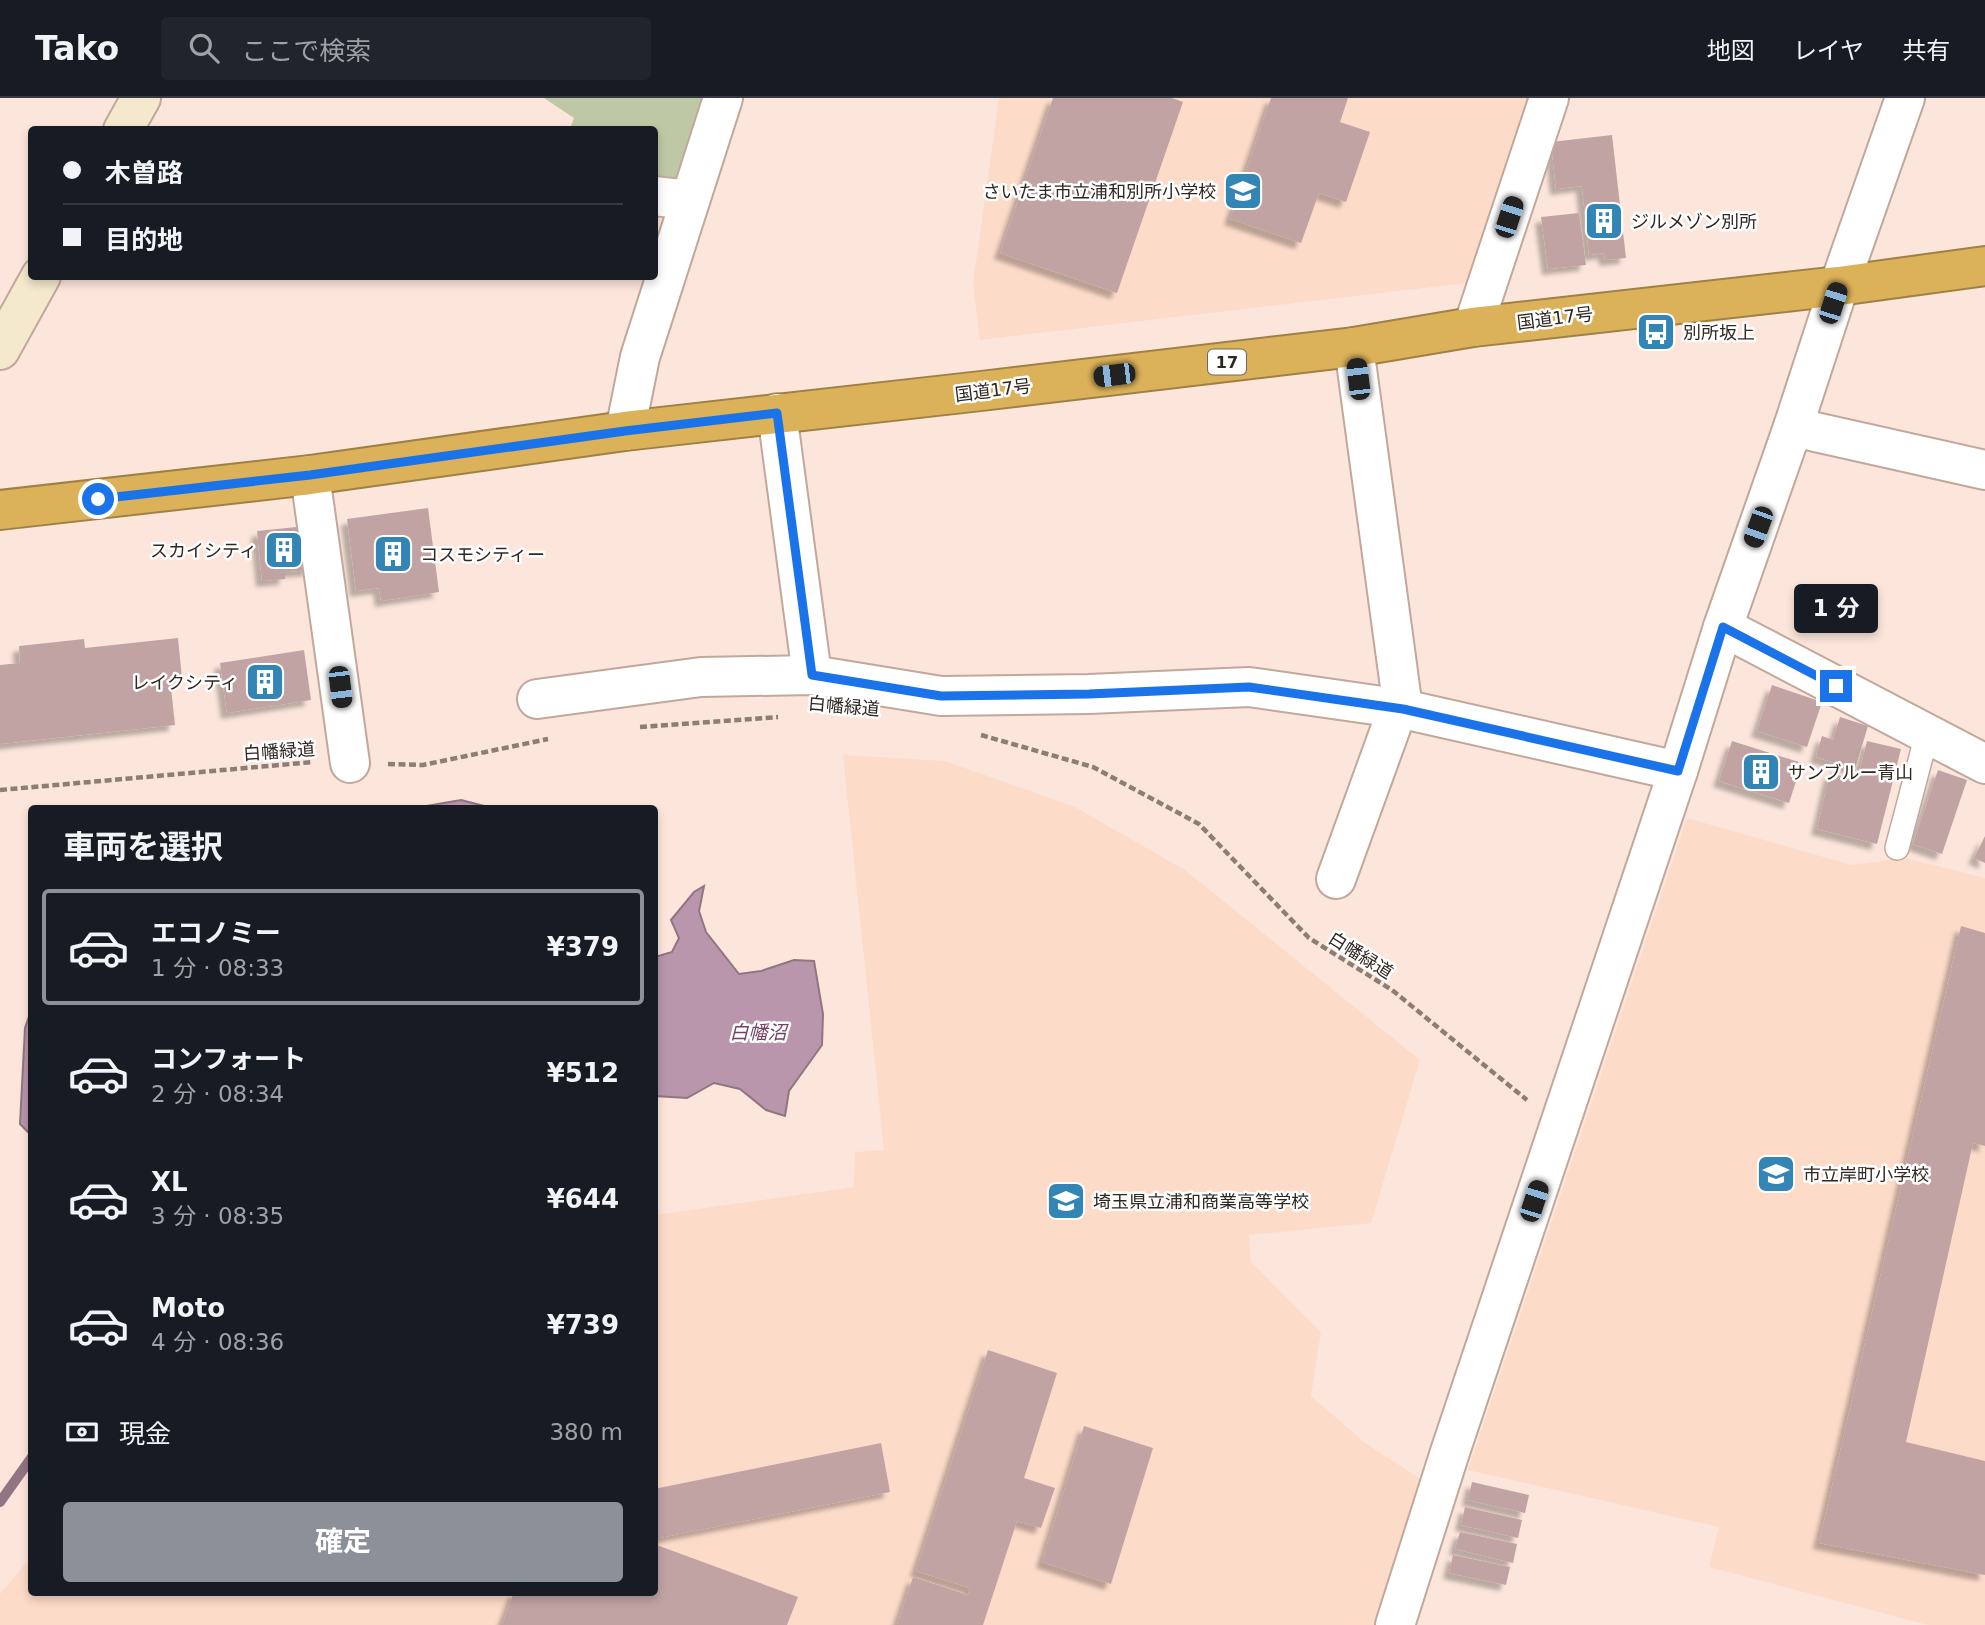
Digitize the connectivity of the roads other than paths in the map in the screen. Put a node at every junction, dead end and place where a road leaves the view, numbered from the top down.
1 (141, 98) edge
2 (723, 98) edge
3 (1549, 98) edge
4 (1905, 98) edge
5 (125, 126) edge
6 (672, 198) edge
7 (1985, 266) edge
8 (658, 268) edge
9 (39, 280) edge
10 (655, 280) edge
11 (1839, 286) junction
12 (1473, 327) junction
13 (1354, 346) junction
14 (0, 350) edge
15 (777, 413) junction
16 (1793, 427) junction
17 (625, 431) junction
18 (1985, 470) edge
19 (310, 475) junction
20 (0, 510) edge
21 (1723, 627) junction
22 (812, 675) junction
23 (537, 699) dead end
24 (1401, 708) junction
25 (1927, 734) junction
26 (350, 763) road end
27 (1985, 764) edge
28 (1678, 771) junction
29 (1897, 848) dead end
30 (1336, 879) dead end
31 (1395, 1625) edge

1 - 5 street
2 - 6 street
3 - 12 street
4 - 11 street
6 - 8 street
7 - 11 highway, 国道17号 / 17
9 - 14 street
10 - 17 street
11 - 12 highway, 国道17号 / 17
11 - 16 street
12 - 13 highway, 国道17号 / 17
13 - 15 highway, 国道17号 / 17
13 - 24 street
15 - 17 highway, 国道17号 / 17
15 - 22 street
16 - 18 street
16 - 21 street
17 - 19 highway, 国道17号 / 17
19 - 20 highway, 国道17号 / 17
19 - 26 street
21 - 25 street
21 - 28 street
22 - 23 street
22 - 24 street
24 - 28 street
24 - 30 street
25 - 27 street
25 - 29 lane
28 - 31 street

